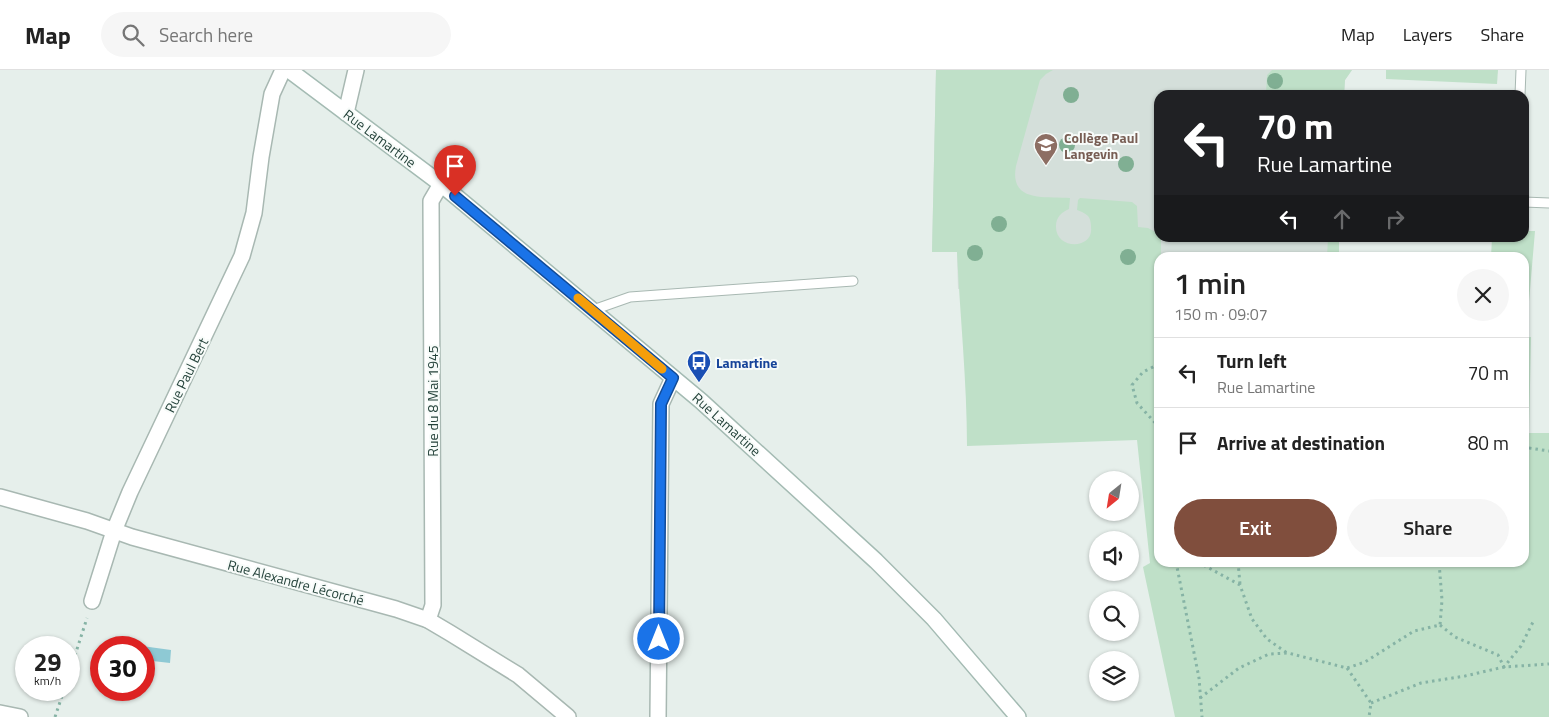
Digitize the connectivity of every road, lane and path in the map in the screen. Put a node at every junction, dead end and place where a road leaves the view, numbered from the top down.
1 (282, 70) edge
2 (289, 70) edge
3 (356, 70) edge
4 (1521, 70) edge
5 (1520, 90) edge
6 (346, 113) junction
7 (441, 184) junction
8 (1529, 202) edge
9 (1549, 204) edge
10 (853, 282) dead end
11 (593, 310) junction
12 (1154, 366) edge
13 (673, 378) junction
14 (1154, 422) edge
15 (1530, 448) dead end
16 (1549, 450) edge
17 (0, 497) edge
18 (114, 531) junction
19 (1177, 567) edge
20 (1207, 567) edge
21 (1238, 567) edge
22 (1439, 567) edge
23 (1240, 585) junction
24 (92, 601) joint
25 (428, 620) junction
26 (1534, 620) dead end
27 (1440, 625) junction
28 (80, 639) edge
29 (1288, 653) junction
30 (1549, 664) edge
31 (1504, 667) junction
32 (1347, 668) junction
33 (1200, 698) junction
34 (60, 701) edge
35 (1371, 702) junction
36 (0, 713) edge
37 (20, 717) edge
38 (55, 717) edge
39 (568, 717) edge
40 (658, 717) edge
41 (1018, 717) edge
42 (1202, 717) edge
43 (1369, 717) edge

1 - 18 street, Rue Paul Bert
2 - 6 street, Rue Lamartine
3 - 6 street
4 - 5 lane
6 - 7 street, Rue Lamartine
7 - 11 street, Rue Lamartine
7 - 25 street, Rue du 8 Mai 1945
8 - 9 lane
10 - 11 lane
11 - 13 street, Rue Lamartine
12 - 14 path
13 - 40 street
13 - 41 street, Rue Lamartine
15 - 16 path
17 - 18 street, Rue Alexandre Lécorché
18 - 24 street, Rue Paul Bert
18 - 25 street, Rue Alexandre Lécorché
19 - 33 path
20 - 23 path
21 - 23 path
22 - 27 path
23 - 29 path
24 - 28 path
25 - 39 street, Rue Alexandre Lécorché
26 - 31 path
27 - 31 path
27 - 32 path
29 - 32 path
29 - 33 path
30 - 31 path
31 - 35 path
32 - 35 path
33 - 42 path
34 - 38 path
35 - 43 path
36 - 37 street

